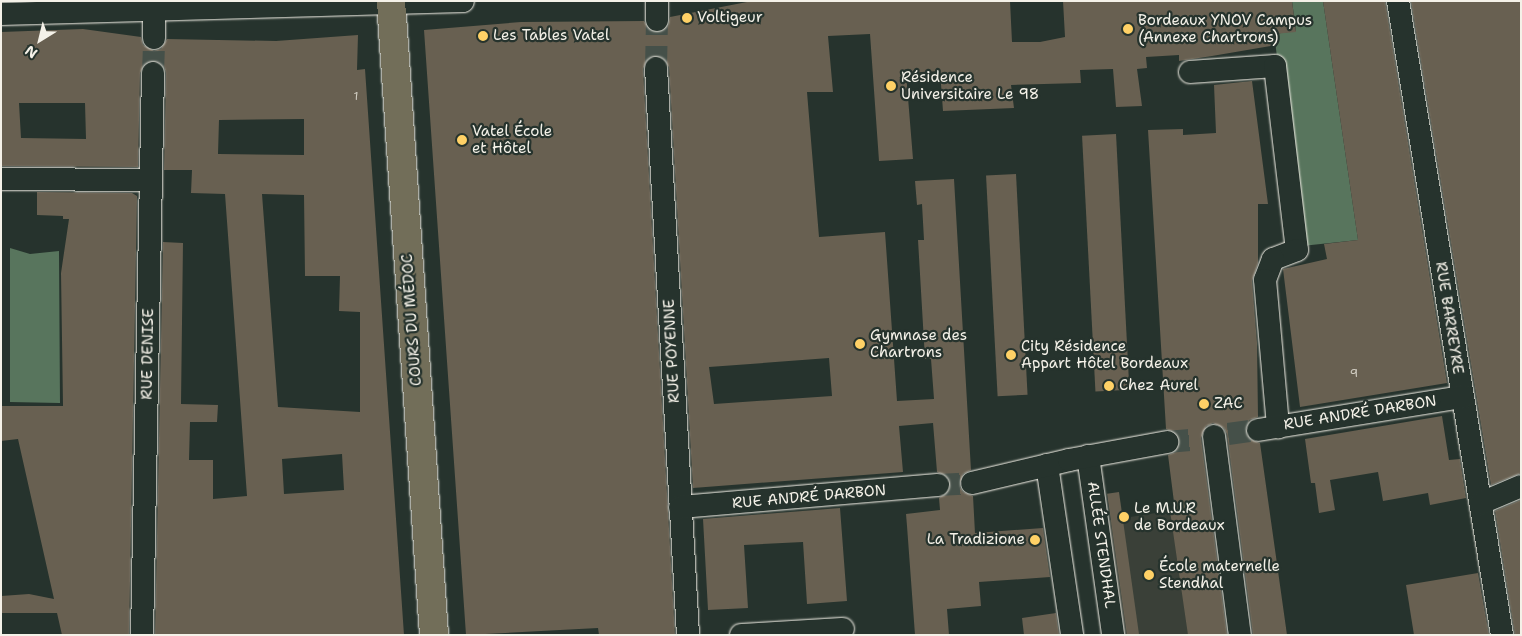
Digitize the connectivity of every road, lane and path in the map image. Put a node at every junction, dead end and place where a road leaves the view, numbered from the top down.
1 (463, 1) edge
2 (1398, 1) edge
3 (391, 3) edge
4 (154, 11) junction
5 (1, 14) edge
6 (154, 38) tunnel mouth
7 (656, 68) tunnel mouth
8 (1190, 72) dead end
9 (153, 73) tunnel mouth
10 (1, 179) edge
11 (151, 180) junction
12 (1462, 396) junction
13 (1214, 436) dead end
14 (1167, 442) tunnel mouth
15 (1088, 456) junction
16 (1046, 465) junction
17 (972, 483) tunnel mouth
18 (938, 485) tunnel mouth
19 (1521, 486) edge
20 (1481, 503) junction
21 (680, 507) junction
22 (844, 628) dead end
23 (142, 635) edge
24 (434, 635) edge
25 (688, 635) edge
26 (741, 635) edge
27 (1072, 635) edge
28 (1113, 635) edge
29 (1240, 635) edge
30 (1502, 635) edge

1 - 3 street
2 - 12 street, RUE BARREYRE
3 - 4 street
3 - 24 main road, COURS DU MÉDOC
4 - 5 street
4 - 6 street
7 - 21 street, RUE POYENNE
8 - 12 street, RUE ANDRÉ DARBON
9 - 11 street, RUE DENISE
10 - 11 street
11 - 23 street, RUE DENISE
12 - 20 street, RUE BARREYRE
13 - 29 street
14 - 15 street
15 - 16 street
15 - 28 street, ALLÉE STENDHAL
16 - 17 street
16 - 27 street
18 - 21 street, RUE ANDRÉ DARBON
19 - 20 street
20 - 30 street, RUE BARREYRE
21 - 25 street, RUE POYENNE
22 - 26 street

